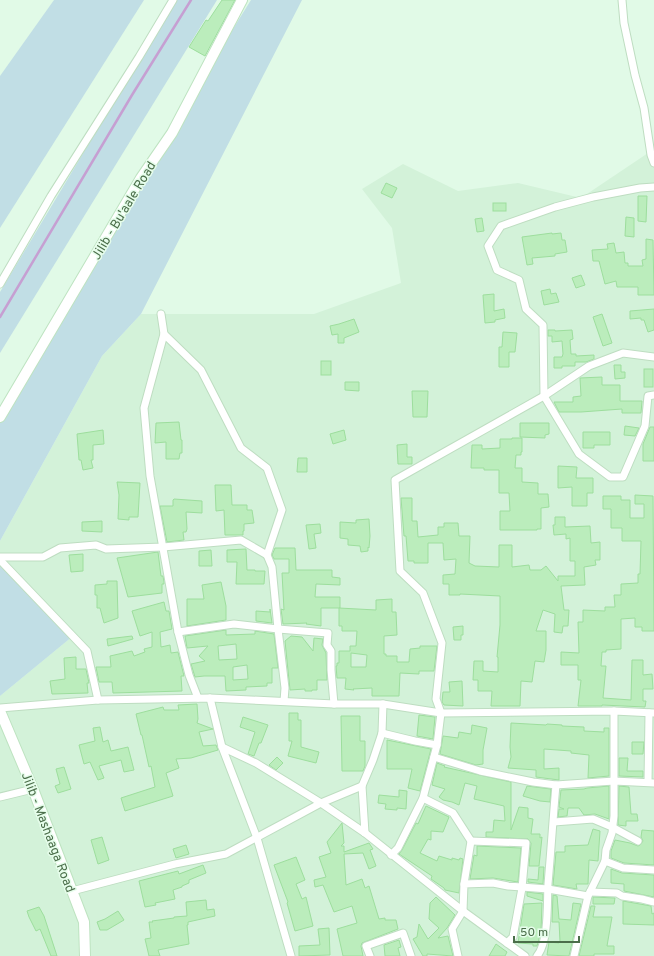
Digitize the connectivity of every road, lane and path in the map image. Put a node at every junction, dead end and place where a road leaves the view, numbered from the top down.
1 (173, 0) edge
2 (242, 0) edge
3 (622, 0) edge
4 (654, 164) edge
5 (654, 187) edge
6 (0, 284) edge
7 (161, 314) dead end
8 (164, 334) junction
9 (654, 357) edge
10 (654, 395) edge
11 (544, 396) junction
12 (0, 417) edge
13 (163, 547) junction
14 (267, 555) junction
15 (0, 559) edge
16 (278, 629) junction
17 (178, 632) junction
18 (198, 698) junction
19 (210, 698) junction
20 (98, 700) junction
21 (284, 702) junction
22 (334, 704) junction
23 (383, 704) junction
24 (0, 709) edge
25 (614, 711) junction
26 (442, 712) junction
27 (651, 713) edge
28 (382, 733) junction
29 (437, 745) junction
30 (222, 747) junction
31 (434, 757) junction
32 (614, 782) junction
33 (651, 783) edge
34 (556, 785) junction
35 (362, 786) junction
36 (33, 789) junction
37 (0, 797) edge
38 (423, 798) junction
39 (321, 803) junction
40 (554, 822) junction
41 (612, 826) junction
42 (365, 833) junction
43 (257, 838) junction
44 (471, 841) junction
45 (638, 841) dead end
46 (391, 855) junction
47 (605, 861) junction
48 (654, 870) edge
49 (464, 884) junction
50 (522, 888) junction
51 (548, 889) junction
52 (72, 891) junction
53 (589, 894) junction
54 (654, 902) edge
55 (463, 910) junction
56 (507, 943) junction
57 (85, 956) edge
58 (291, 956) edge
59 (370, 956) edge
60 (411, 956) edge
61 (458, 956) edge
62 (525, 956) edge
63 (537, 956) edge
64 (574, 956) edge

1 - 6 street
2 - 12 main road, Jilib - Bu'aale Road
3 - 4 street
5 - 11 street
7 - 8 street
8 - 13 street
8 - 14 street
9 - 11 street
10 - 11 street
11 - 26 street
13 - 14 street
13 - 15 street
13 - 17 street
14 - 16 street
15 - 20 street
16 - 17 street
16 - 21 street
16 - 22 street
17 - 18 street
18 - 19 street
18 - 20 street
19 - 21 street
19 - 30 street
20 - 24 street
21 - 22 street
22 - 23 street
23 - 26 street
23 - 28 street
24 - 36 main road, Jilib - Mashaaga Road
25 - 26 street
25 - 27 street
25 - 32 street
26 - 29 street
27 - 33 street
28 - 29 street
28 - 35 street
29 - 31 street
30 - 39 street
30 - 43 street
31 - 34 street
31 - 38 street
32 - 33 street
32 - 34 street
32 - 41 street
34 - 40 street
35 - 39 street
35 - 42 street
36 - 37 street
36 - 52 main road, Jilib - Mashaaga Road
38 - 44 street
38 - 46 street
39 - 42 street
39 - 43 street
40 - 41 street
40 - 51 street
41 - 45 street
41 - 47 street
42 - 46 street
43 - 52 street
43 - 58 street
44 - 49 street
44 - 50 street
46 - 55 street
47 - 48 street
47 - 53 street
49 - 50 street
49 - 55 street
50 - 51 street
50 - 56 street
51 - 53 street
51 - 63 street
52 - 57 main road, Jilib - Mashaaga Road
53 - 54 street
53 - 64 street
55 - 56 street
55 - 61 street
56 - 62 street
59 - 60 street

